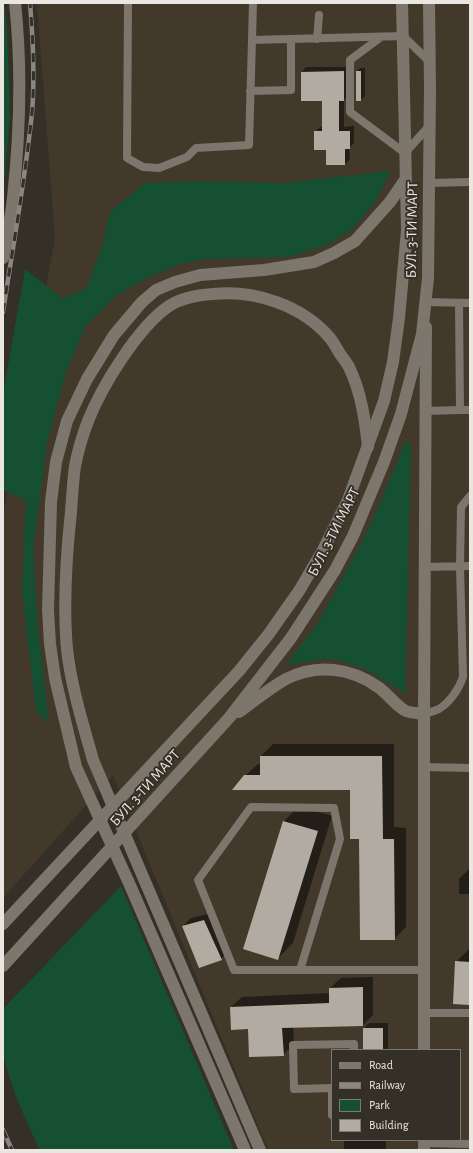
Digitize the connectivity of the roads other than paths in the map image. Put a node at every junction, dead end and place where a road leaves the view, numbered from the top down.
1 (15, 3) edge
2 (128, 3) edge
3 (253, 3) edge
4 (402, 3) edge
5 (429, 3) edge
6 (319, 15) dead end
7 (403, 36) junction
8 (381, 37) junction
9 (291, 39) junction
10 (318, 39) junction
11 (252, 40) junction
12 (430, 62) junction
13 (250, 91) junction
14 (430, 125) junction
15 (405, 153) junction
16 (406, 180) junction
17 (470, 182) edge
18 (429, 183) junction
19 (3, 258) edge
20 (426, 302) junction
21 (459, 303) junction
22 (470, 303) edge
23 (424, 410) junction
24 (460, 410) junction
25 (470, 410) edge
26 (368, 447) junction
27 (470, 496) edge
28 (461, 518) junction
29 (470, 519) edge
30 (470, 566) edge
31 (424, 567) junction
32 (460, 567) junction
33 (424, 714) junction
34 (229, 718) junction
35 (424, 767) junction
36 (470, 768) edge
37 (3, 924) edge
38 (3, 966) edge
39 (300, 970) junction
40 (424, 970) junction
41 (424, 1013) junction
42 (470, 1013) edge
43 (354, 1049) edge
44 (424, 1049) edge
45 (331, 1088) edge
46 (470, 1144) edge
47 (423, 1146) edge
48 (245, 1150) edge
49 (260, 1150) edge

1 - 19 street
2 - 13 lane
3 - 11 lane
4 - 7 street, БУЛ. 3-ТИ МАРТ
5 - 12 street, БУЛ. 3-ТИ МАРТ
6 - 10 lane
7 - 8 lane
7 - 12 lane
7 - 15 street, БУЛ. 3-ТИ МАРТ
8 - 10 lane
8 - 15 lane
9 - 10 lane
9 - 11 lane
9 - 13 lane
11 - 13 lane
12 - 14 street, БУЛ. 3-ТИ МАРТ
14 - 15 lane
14 - 18 street, БУЛ. 3-ТИ МАРТ
15 - 16 street, БУЛ. 3-ТИ МАРТ
16 - 26 street, БУЛ. 3-ТИ МАРТ
16 - 48 street
17 - 18 lane
18 - 20 street, БУЛ. 3-ТИ МАРТ
20 - 21 lane
20 - 23 street
20 - 34 street, БУЛ. 3-ТИ МАРТ
21 - 22 lane
21 - 24 lane
23 - 24 lane
23 - 31 street
24 - 25 lane
26 - 37 street, БУЛ. 3-ТИ МАРТ
26 - 49 street
27 - 28 lane
28 - 29 lane
28 - 32 lane
30 - 32 lane
31 - 32 lane
31 - 33 street
32 - 33 lane
33 - 34 street
33 - 35 street
34 - 38 street, БУЛ. 3-ТИ МАРТ
35 - 36 lane
35 - 40 street
39 - 39 lane
39 - 40 lane
40 - 41 street
41 - 42 lane
41 - 44 street
43 - 45 lane
46 - 47 lane

